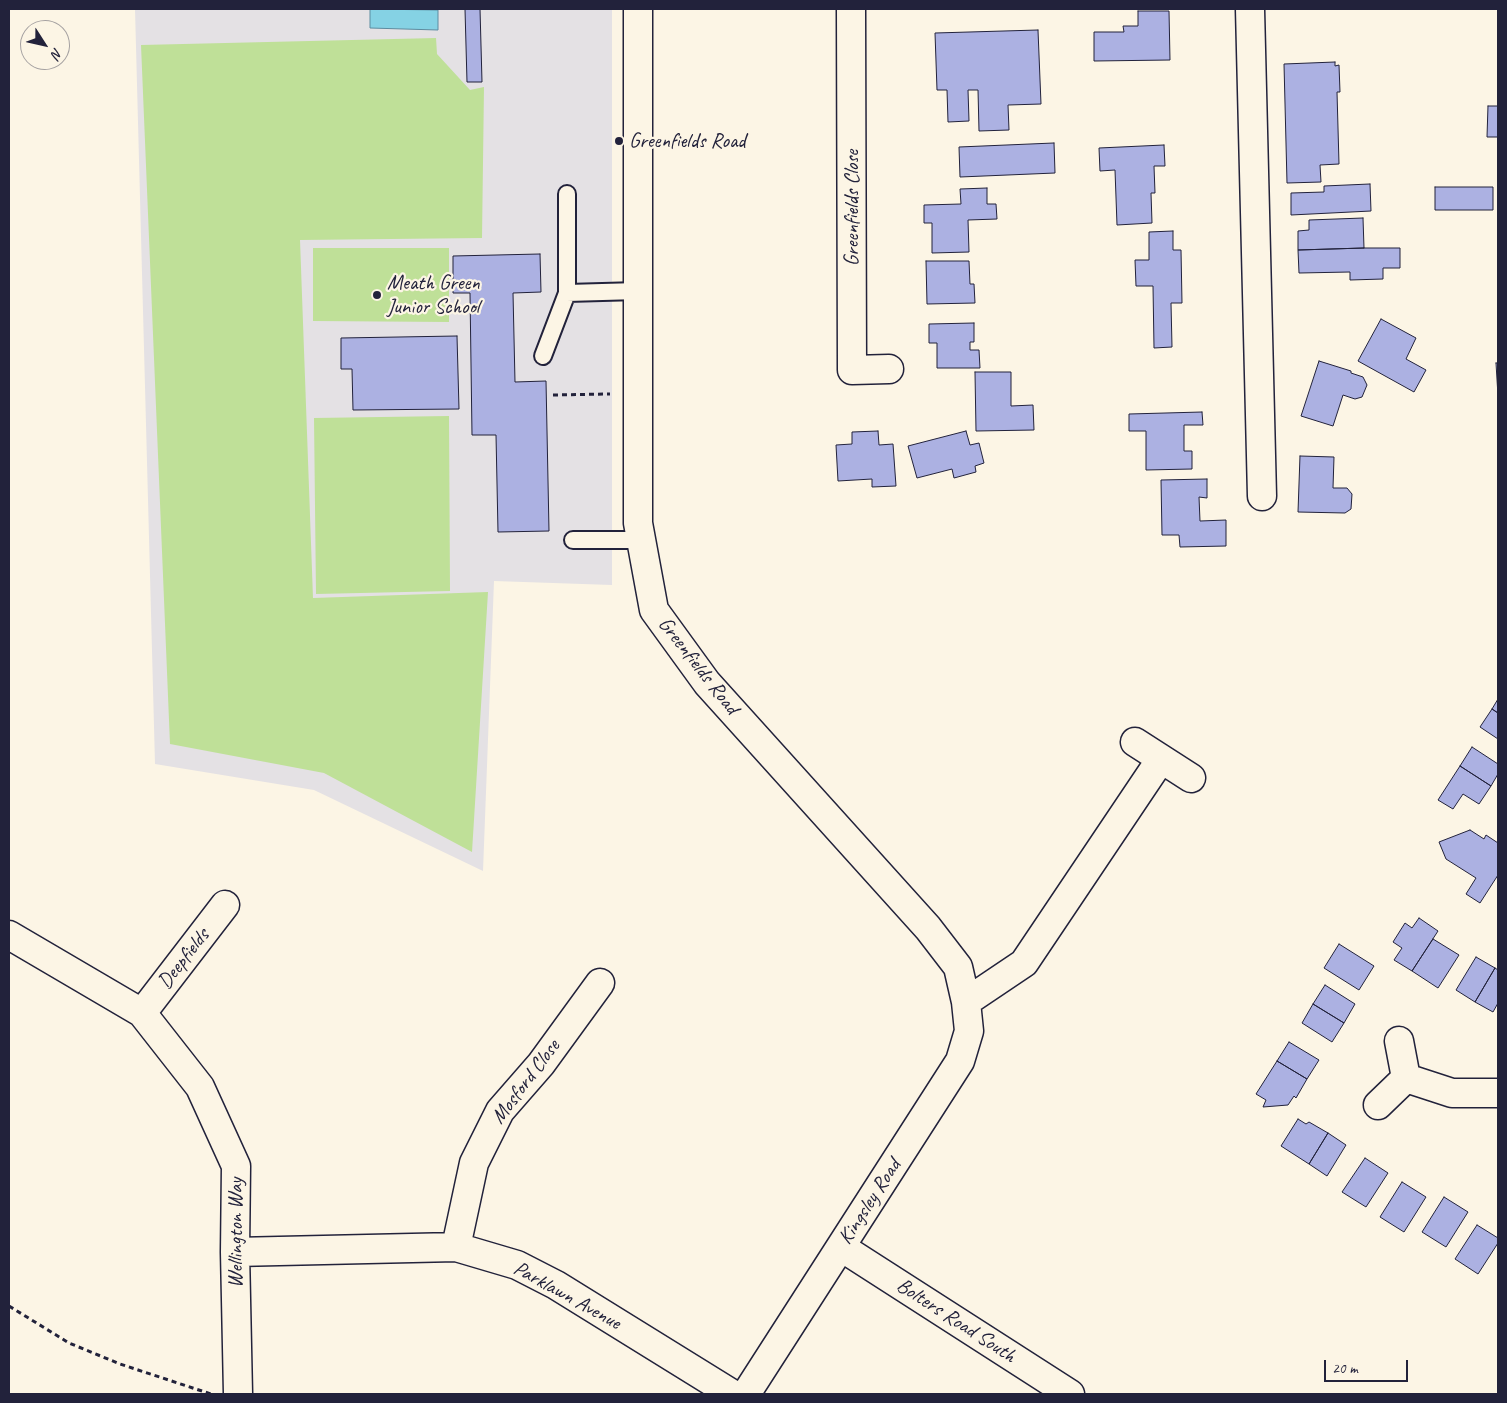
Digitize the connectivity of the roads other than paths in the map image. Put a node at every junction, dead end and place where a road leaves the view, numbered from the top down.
1 (638, 9) edge
2 (851, 9) edge
3 (1250, 9) edge
4 (567, 194) dead end
5 (638, 291) junction
6 (566, 293) junction
7 (544, 356) dead end
8 (889, 369) dead end
9 (1262, 496) dead end
10 (573, 540) dead end
11 (641, 540) junction
12 (1135, 742) dead end
13 (1161, 759) junction
14 (1191, 778) dead end
15 (225, 905) dead end
16 (9, 935) edge
17 (600, 983) dead end
18 (966, 1002) junction
19 (142, 1013) junction
20 (1399, 1041) dead end
21 (1406, 1078) junction
22 (1498, 1093) edge
23 (1378, 1105) dead end
24 (456, 1247) junction
25 (841, 1248) junction
26 (235, 1252) junction
27 (238, 1394) edge
28 (732, 1394) edge
29 (746, 1394) edge
30 (1070, 1394) edge

1 - 5 street, Greenfields Road
2 - 8 street, Greenfields Close
3 - 9 street
4 - 6 lane
5 - 6 lane
5 - 11 street, Greenfields Road
6 - 7 lane
10 - 11 lane
11 - 18 street, Greenfields Road
12 - 13 street
13 - 14 street
13 - 18 street
15 - 19 street, Deepfields
16 - 19 street, Wellington Way
17 - 24 street, Mosford Close
18 - 25 street, Kingsley Road
19 - 26 street, Wellington Way
20 - 21 street
21 - 22 street
21 - 23 street
24 - 26 street, Parklawn Avenue
24 - 28 street, Parklawn Avenue
25 - 29 street, Kingsley Road
25 - 30 street, Bolters Road South
26 - 27 street, Wellington Way

